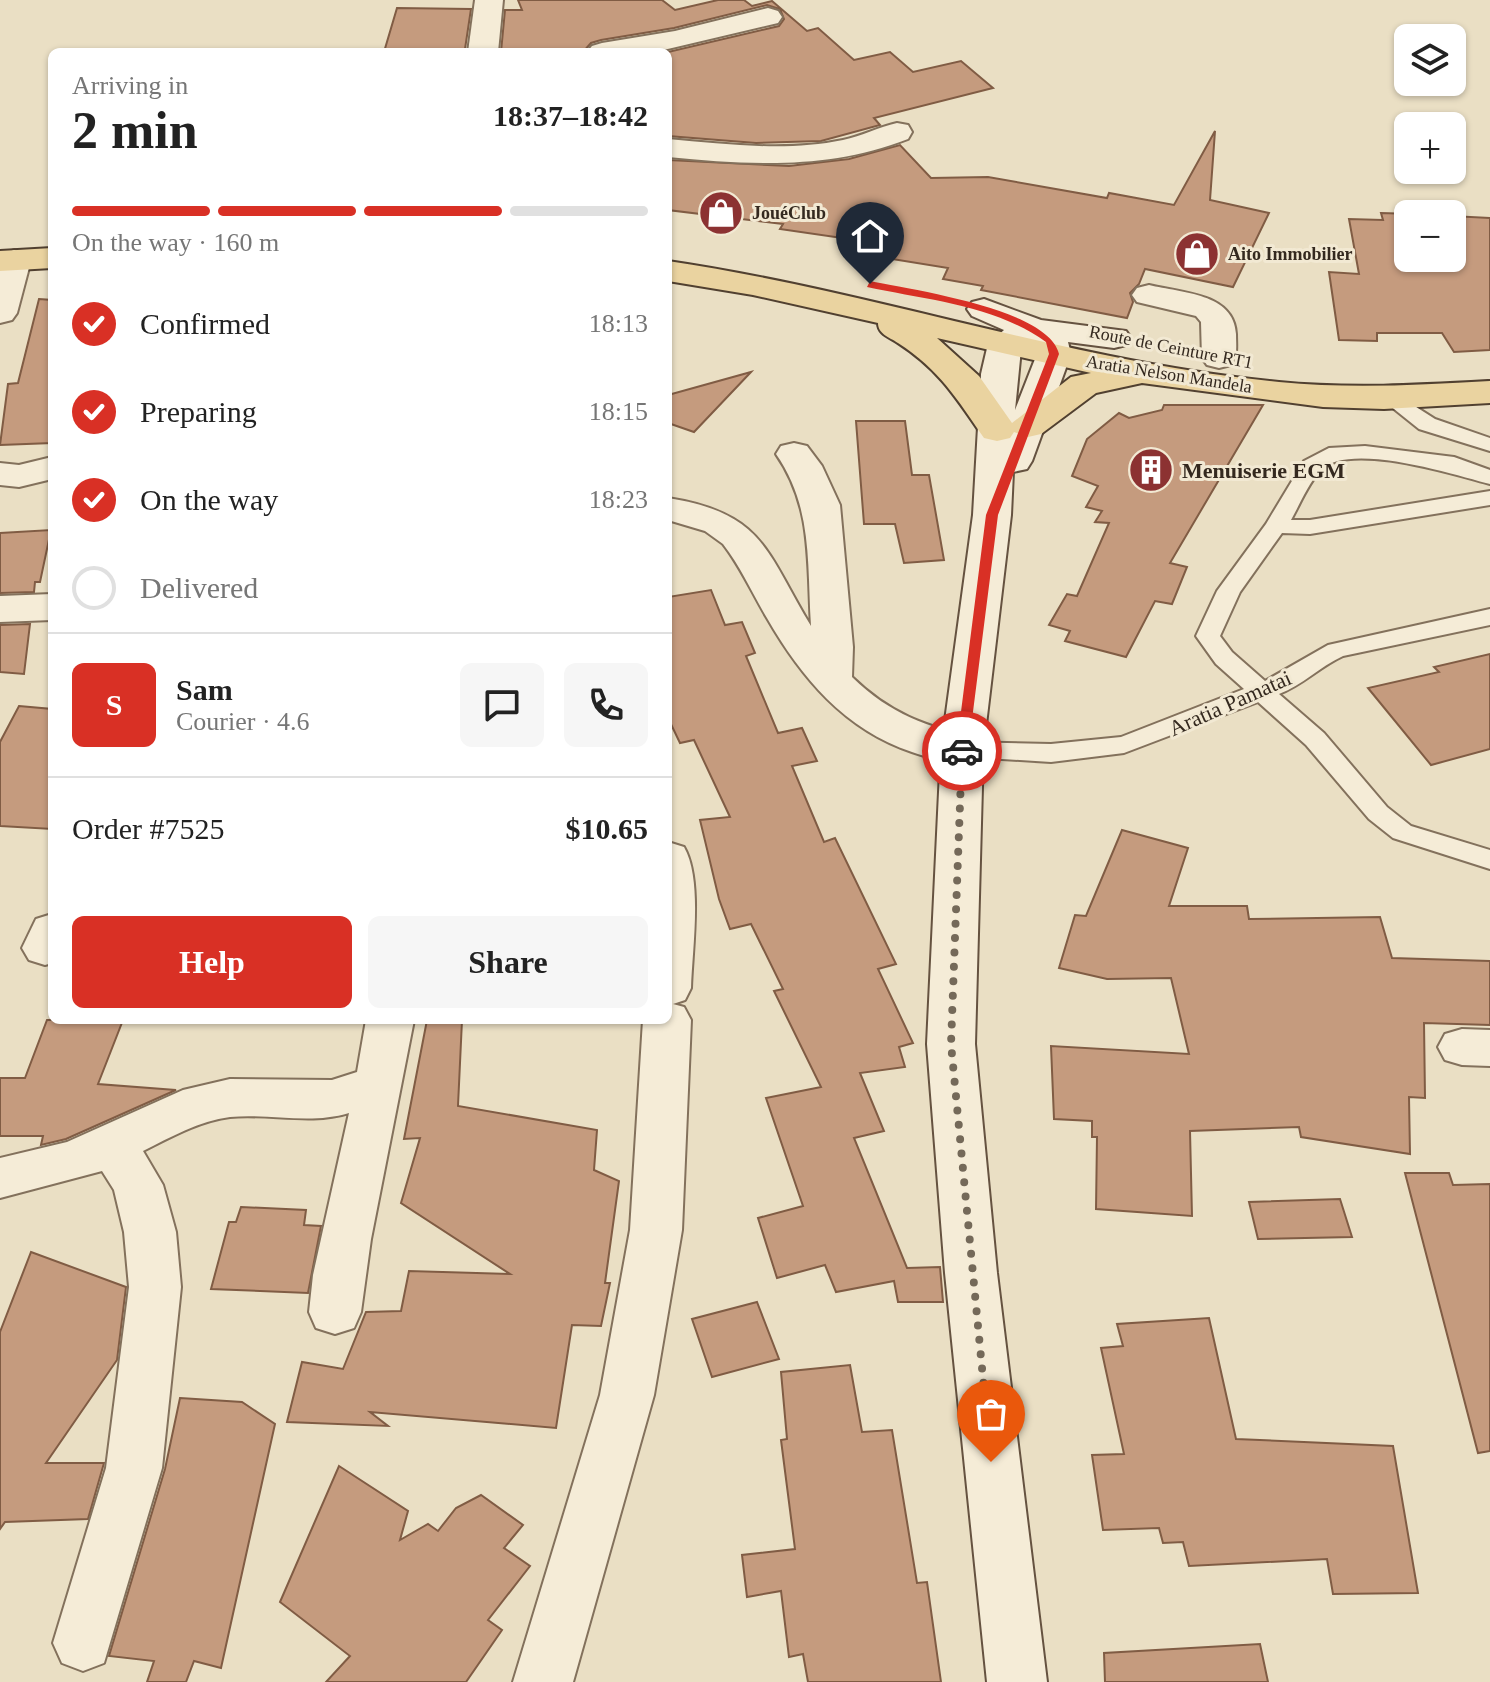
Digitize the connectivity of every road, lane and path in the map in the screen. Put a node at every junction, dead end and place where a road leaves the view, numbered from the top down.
1 (489, 0) edge
2 (768, 17) dead end
3 (483, 48) edge
4 (626, 48) edge
5 (897, 132) dead end
6 (672, 148) edge
7 (672, 251) edge
8 (48, 258) edge
9 (7, 260) edge
10 (672, 272) edge
11 (1149, 295) dead end
12 (847, 304) junction
13 (984, 309) junction
14 (0, 313) edge
15 (1114, 338) junction
16 (1032, 343) junction
17 (1219, 358) junction
18 (1490, 369) edge
19 (1144, 372) junction
20 (1490, 392) edge
21 (1391, 397) junction
22 (1013, 428) junction
23 (1490, 445) edge
24 (794, 454) dead end
25 (48, 469) edge
26 (0, 474) edge
27 (1490, 477) edge
28 (1490, 498) edge
29 (672, 510) edge
30 (1276, 526) junction
31 (48, 607) edge
32 (0, 609) edge
33 (1490, 617) edge
34 (832, 678) junction
35 (1262, 692) junction
36 (962, 750) junction
37 (1490, 860) edge
38 (389, 1024) edge
39 (667, 1024) edge
40 (377, 1085) junction
41 (112, 1145) junction
42 (0, 1178) edge
43 (335, 1312) dead end
44 (83, 1643) dead end
45 (543, 1682) edge
46 (1017, 1682) edge

1 - 3 street
2 - 4 street
5 - 6 street
7 - 13 main road, Route de Ceinture RT1
8 - 9 main road
9 - 14 street
10 - 12 main road, Aratia Nelson Mandela
11 - 17 street
12 - 16 main road, Aratia Nelson Mandela
12 - 22 main road
13 - 15 main road, Route de Ceinture RT1
13 - 16 street
15 - 16 street
15 - 17 main road, Route de Ceinture RT1
16 - 19 main road, Aratia Nelson Mandela
16 - 22 street
16 - 22 street
17 - 18 main road, Route de Ceinture RT1
19 - 21 main road, Aratia Nelson Mandela
19 - 22 main road
20 - 21 main road, Aratia Nelson Mandela
21 - 23 lane
22 - 36 street
24 - 34 street
25 - 26 street
27 - 30 lane
28 - 30 lane
29 - 34 street
30 - 35 lane
31 - 32 street
33 - 35 lane, Aratia Pamatai
34 - 36 street
35 - 36 lane, Aratia Pamatai
35 - 37 lane
36 - 46 street
38 - 40 street
39 - 45 street
40 - 41 street
40 - 43 street
41 - 42 street
41 - 44 street

